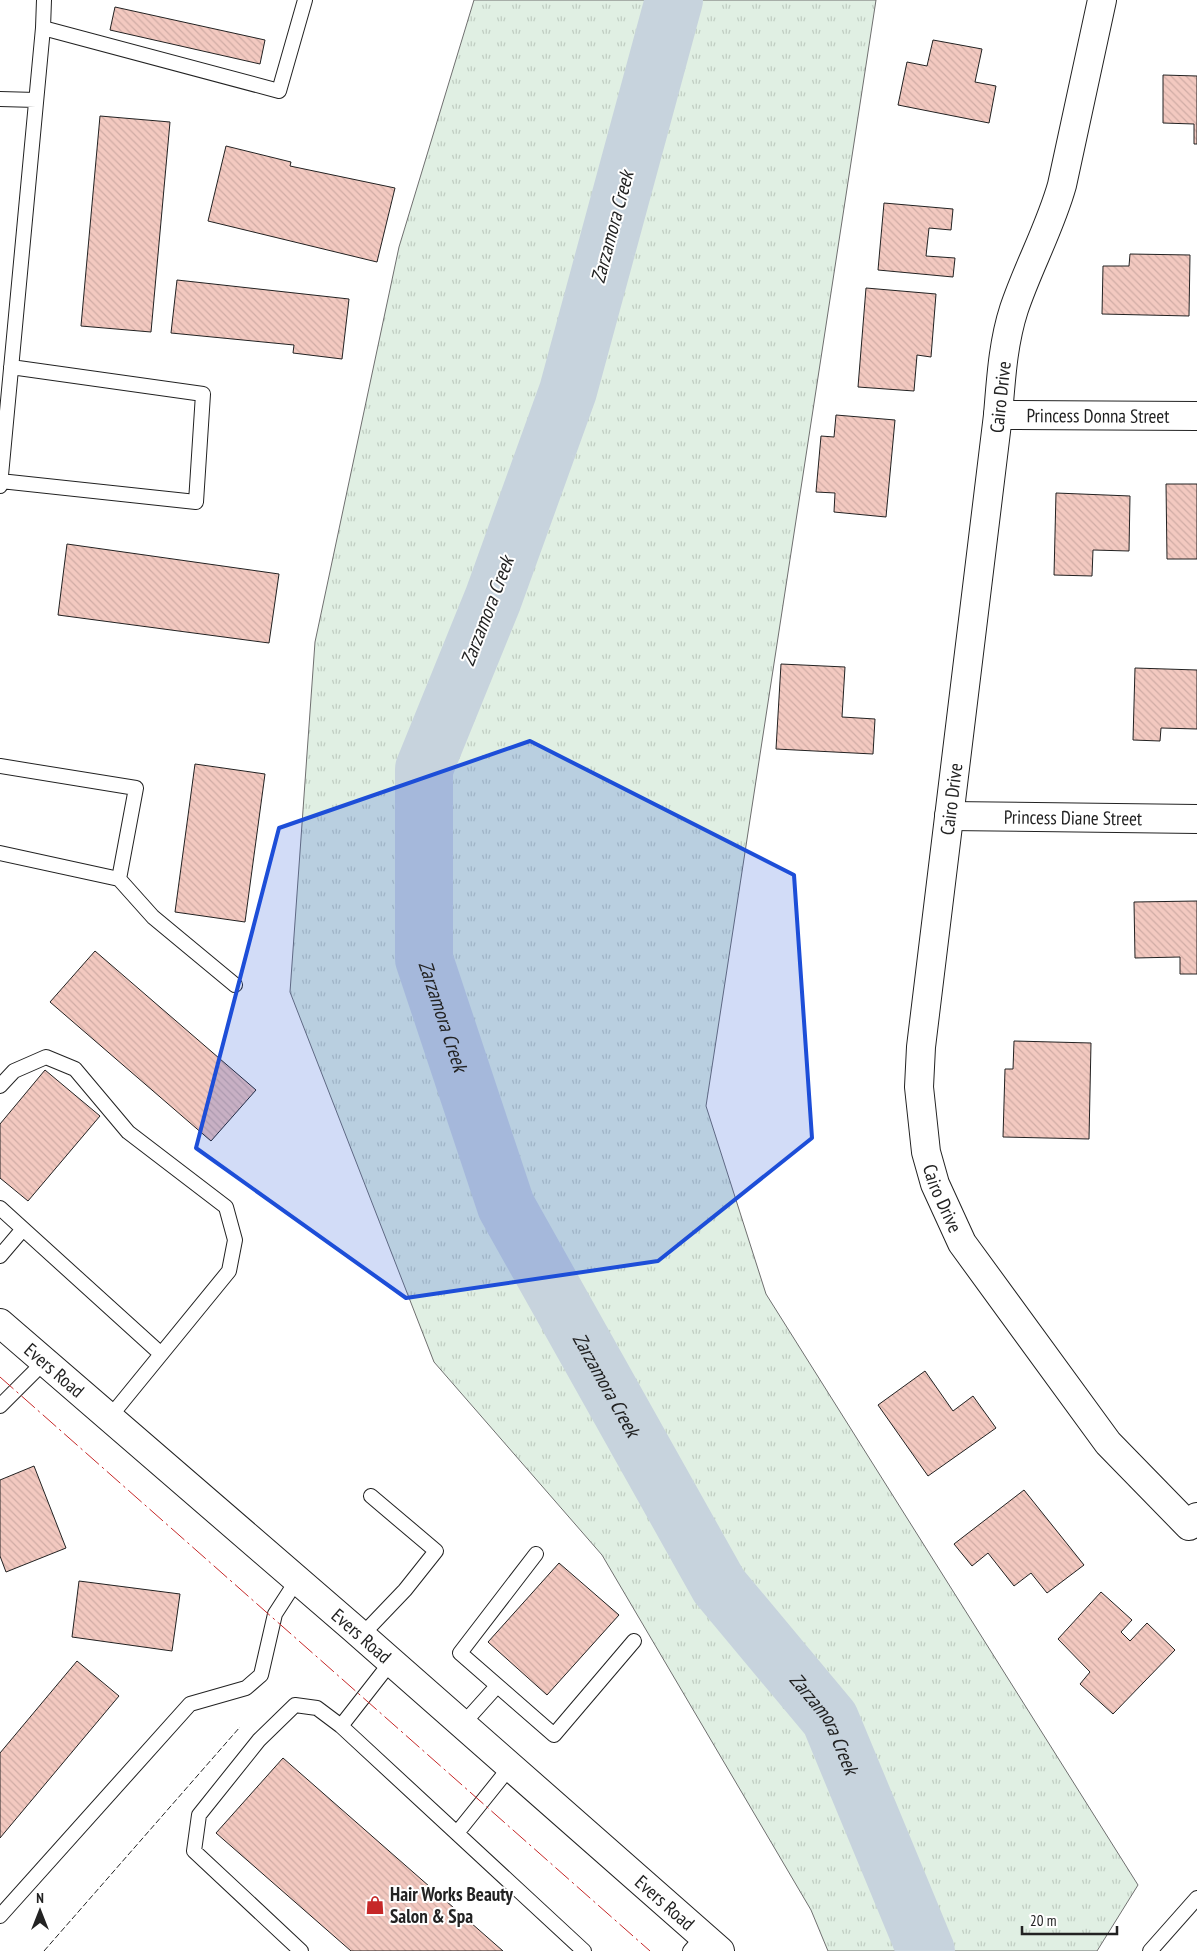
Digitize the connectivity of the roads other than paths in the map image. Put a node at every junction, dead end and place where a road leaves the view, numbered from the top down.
1 (44, 0) edge
2 (305, 0) edge
3 (1102, 0) edge
4 (43, 28) junction
5 (0, 99) edge
6 (36, 100) junction
7 (11, 367) junction
8 (998, 415) junction
9 (1197, 416) edge
10 (0, 481) edge
11 (0, 486) edge
12 (0, 766) edge
13 (949, 816) junction
14 (1197, 819) edge
15 (0, 853) edge
16 (119, 879) junction
17 (235, 986) dead end
18 (0, 1086) edge
19 (0, 1208) edge
20 (24, 1229) junction
21 (0, 1256) edge
22 (1, 1326) edge
23 (161, 1354) junction
24 (44, 1362) junction
25 (0, 1406) edge
26 (109, 1418) junction
27 (371, 1496) dead end
28 (1193, 1521) edge
29 (536, 1554) dead end
30 (297, 1580) junction
31 (362, 1636) junction
32 (634, 1641) dead end
33 (391, 1662) junction
34 (497, 1686) junction
35 (462, 1725) junction
36 (341, 1726) junction
37 (510, 1767) junction
38 (457, 1833) junction
39 (1197, 1898) edge
40 (0, 1916) edge
41 (704, 1946) edge
42 (301, 1951) edge
43 (584, 1951) edge
44 (1150, 1951) edge

1 - 4 lane
2 - 4 lane
3 - 8 street, Cairo Drive
4 - 6 lane
5 - 6 lane
6 - 7 lane
7 - 10 lane
7 - 10 lane
8 - 9 street, Princess Donna Street
8 - 13 street, Cairo Drive
10 - 11 lane
12 - 16 lane
13 - 14 street, Princess Diane Street
13 - 28 street, Cairo Drive
15 - 16 lane
16 - 17 lane
18 - 23 lane
19 - 20 lane
20 - 21 lane
20 - 23 lane
22 - 24 street, Evers Road
23 - 26 lane
24 - 25 lane
24 - 26 street, Evers Road
26 - 30 street, Evers Road
27 - 31 lane
29 - 34 lane
30 - 31 street, Evers Road
30 - 40 lane
31 - 33 street, Evers Road
32 - 34 lane
33 - 35 street, Evers Road
33 - 36 lane
34 - 35 lane
35 - 37 street, Evers Road
36 - 38 lane
36 - 42 lane
37 - 38 lane
37 - 41 street, Evers Road
38 - 43 lane
39 - 44 lane

